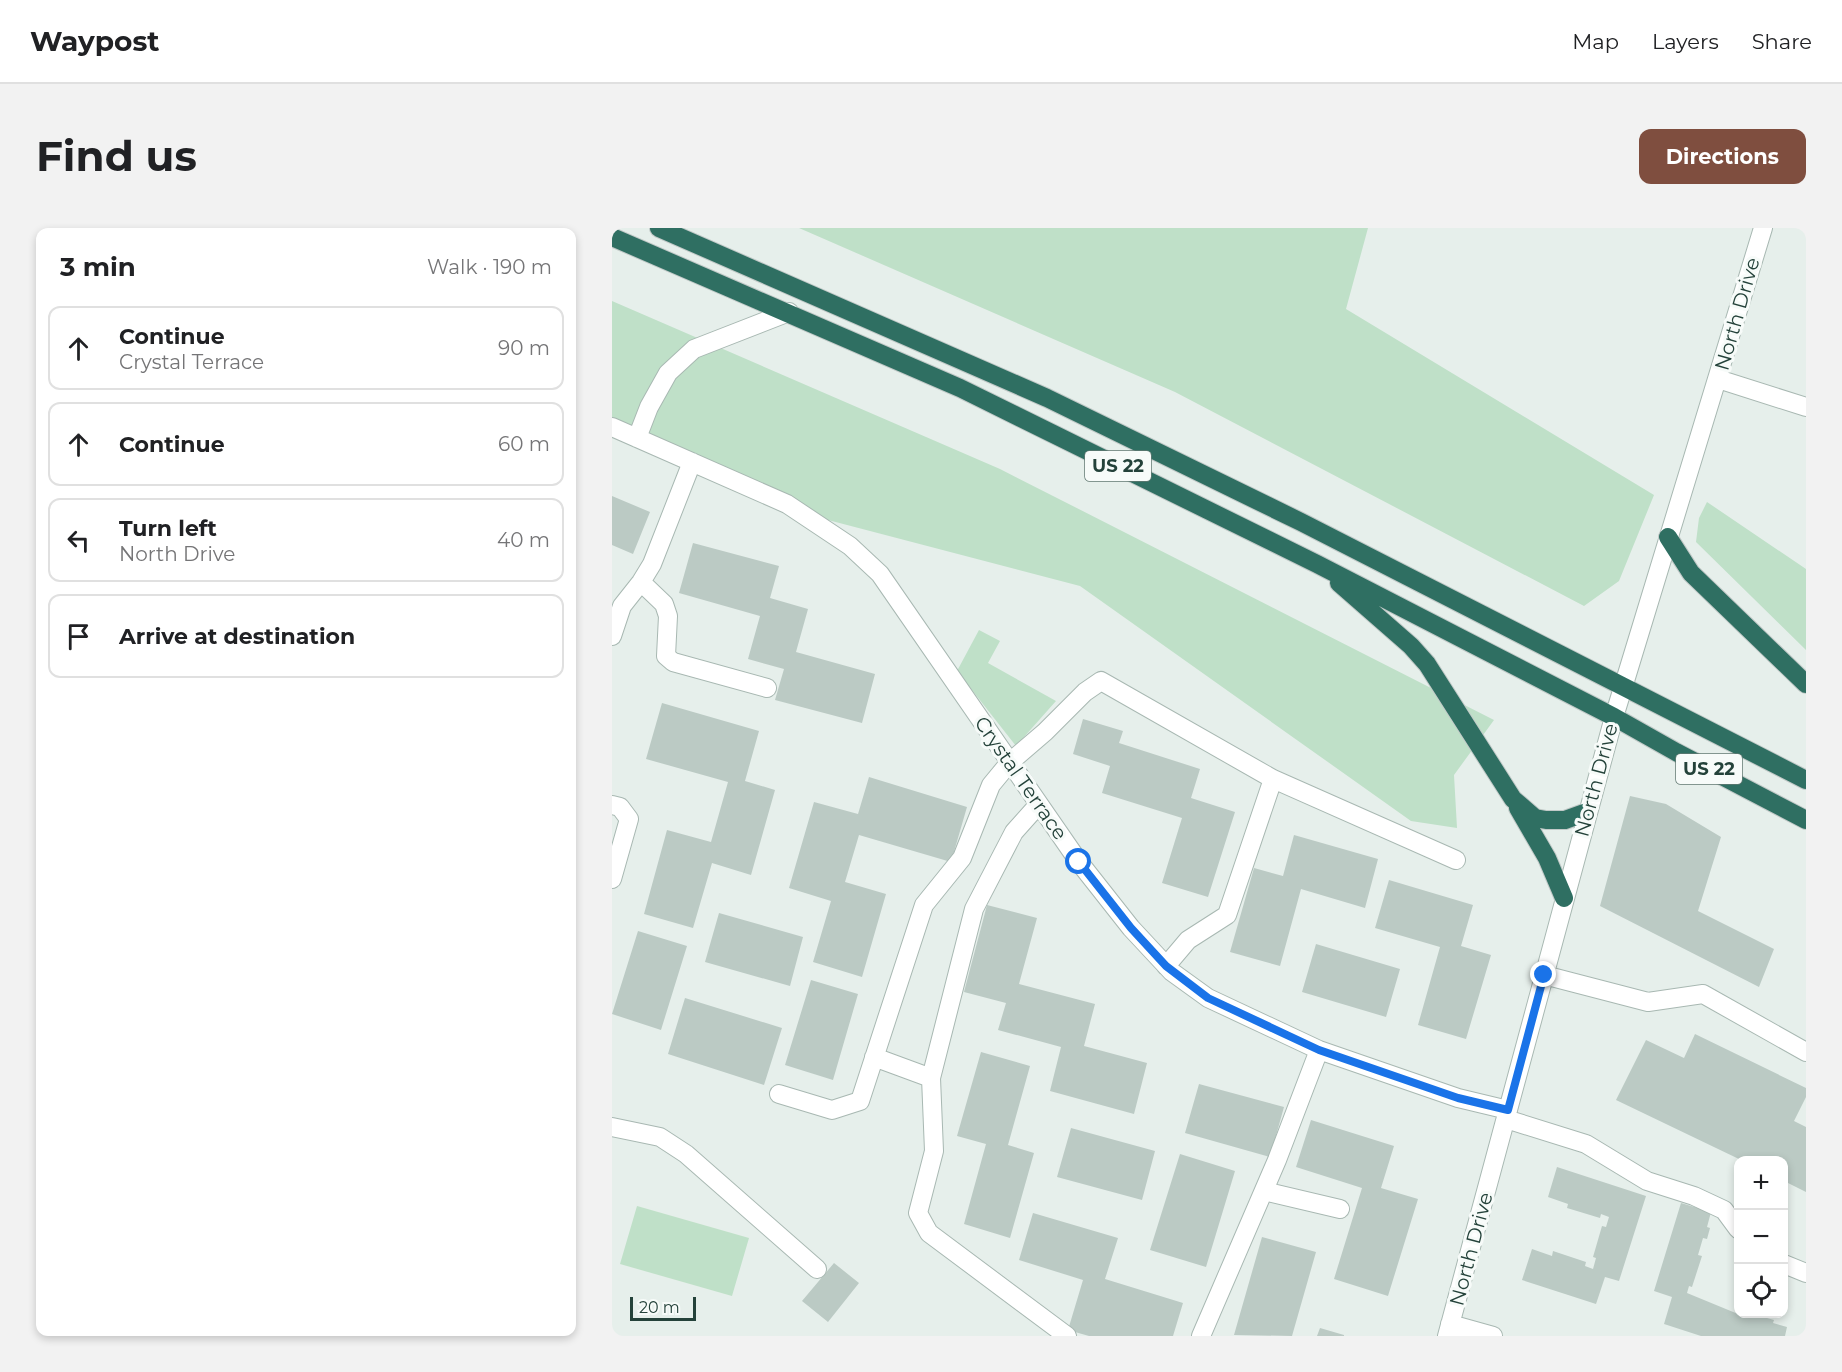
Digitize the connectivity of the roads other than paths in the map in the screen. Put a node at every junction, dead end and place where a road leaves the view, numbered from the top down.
1 (659, 228) edge
2 (1763, 228) edge
3 (612, 237) edge
4 (789, 312) junction
5 (1718, 379) junction
6 (1806, 407) edge
7 (612, 427) edge
8 (637, 438) junction
9 (692, 462) junction
10 (1668, 537) junction
11 (1317, 564) junction
12 (641, 582) junction
13 (612, 636) edge
14 (1806, 684) edge
15 (1623, 685) junction
16 (766, 688) dead end
17 (1614, 717) junction
18 (1010, 762) junction
19 (1274, 779) junction
20 (1806, 780) edge
21 (1513, 799) junction
22 (1039, 804) junction
23 (612, 805) edge
24 (1587, 812) junction
25 (1806, 820) edge
26 (1456, 860) dead end
27 (612, 879) edge
28 (1564, 898) junction
29 (1166, 966) junction
30 (1544, 975) junction
31 (1319, 1050) junction
32 (1806, 1052) edge
33 (874, 1057) junction
34 (931, 1078) junction
35 (779, 1094) dead end
36 (1507, 1115) junction
37 (612, 1127) edge
38 (1264, 1191) junction
39 (1340, 1209) dead end
40 (1734, 1224) edge
41 (1788, 1266) edge
42 (817, 1269) dead end
43 (1806, 1273) edge
44 (1449, 1330) edge
45 (1067, 1336) edge
46 (1201, 1336) edge
47 (1493, 1336) edge

1 - 15 highway, US 22
2 - 5 street, North Drive
3 - 4 highway, US 22
4 - 8 street
4 - 11 highway, US 22
5 - 6 street
5 - 10 street, North Drive
7 - 8 street, Crystal Terrace
8 - 9 street, Crystal Terrace
9 - 12 street
9 - 18 street, Crystal Terrace
10 - 14 highway
10 - 15 street, North Drive
11 - 17 highway, US 22
11 - 21 highway
12 - 13 street
12 - 16 street
15 - 17 street, North Drive
15 - 20 highway, US 22
17 - 24 street, North Drive
17 - 25 highway, US 22
18 - 19 street
18 - 22 street, Crystal Terrace
18 - 33 street
19 - 26 street
19 - 29 street
21 - 24 highway
21 - 28 highway
22 - 29 street, Crystal Terrace
22 - 34 street
23 - 27 street
24 - 28 street, North Drive
28 - 30 street, North Drive
29 - 31 street, Crystal Terrace
30 - 32 street
30 - 36 street, North Drive
31 - 36 street, Crystal Terrace
31 - 38 street
33 - 34 street
33 - 35 street
34 - 45 street
36 - 40 street, Crystal Terrace
36 - 44 street, North Drive
37 - 42 street
38 - 39 street
38 - 46 street
41 - 43 street
44 - 47 street

